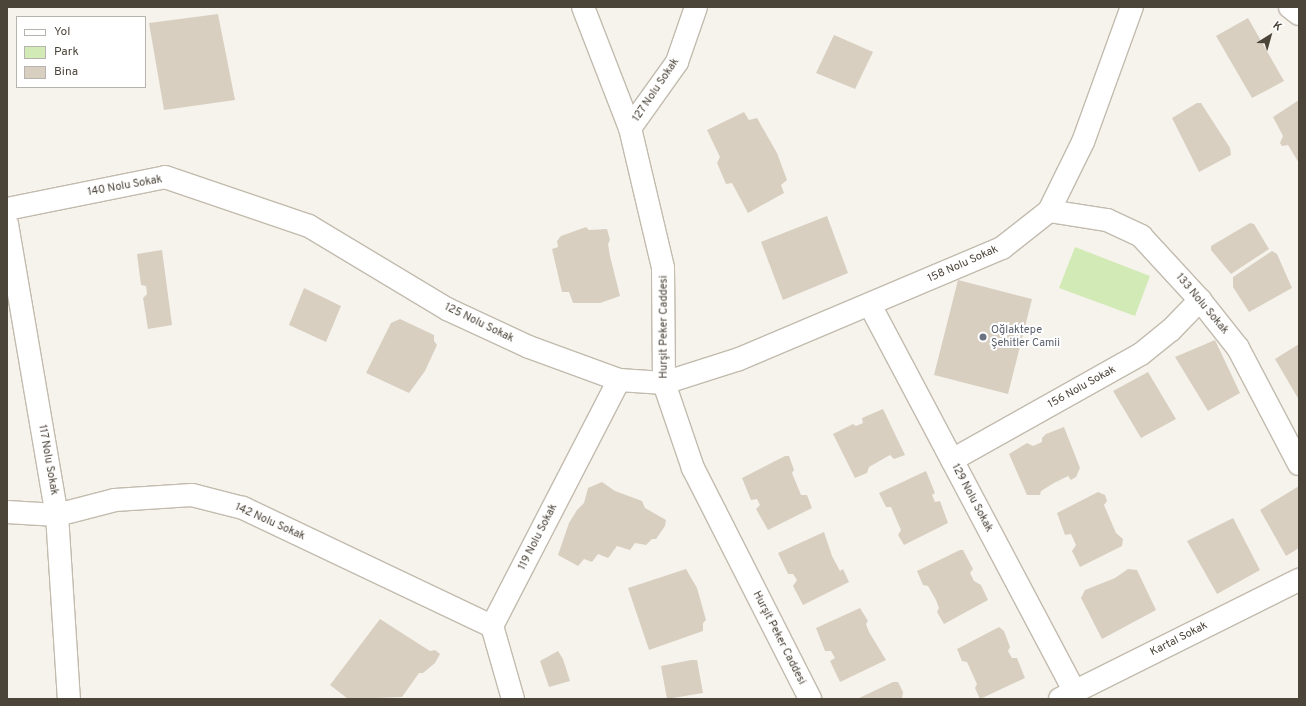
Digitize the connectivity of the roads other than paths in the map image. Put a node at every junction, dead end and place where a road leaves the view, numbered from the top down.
1 (583, 7) edge
2 (696, 7) edge
3 (1132, 7) edge
4 (1290, 7) edge
5 (1299, 14) edge
6 (630, 128) junction
7 (7, 209) edge
8 (1049, 212) junction
9 (7, 224) edge
10 (309, 226) joint
11 (1200, 300) junction
12 (870, 305) junction
13 (619, 380) junction
14 (664, 383) junction
15 (952, 460) junction
16 (1299, 464) edge
17 (7, 512) edge
18 (57, 515) junction
19 (1299, 580) edge
20 (492, 626) junction
21 (1067, 695) edge
22 (69, 699) edge
23 (513, 699) edge
24 (810, 699) edge

1 - 6 street, Hurşit Peker Caddesi
2 - 6 street, 127 Nolu Sokak
3 - 8 street, 158 Nolu Sokak
4 - 5 street
6 - 14 street, Hurşit Peker Caddesi
7 - 10 street, 140 Nolu Sokak
8 - 11 street, 133 Nolu Sokak
8 - 12 street, 158 Nolu Sokak
9 - 18 street, 117 Nolu Sokak
10 - 13 street, 125 Nolu Sokak
11 - 15 street, 156 Nolu Sokak
11 - 16 street, 133 Nolu Sokak
12 - 14 street, 158 Nolu Sokak
12 - 15 street, 129 Nolu Sokak
13 - 14 street, 125 Nolu Sokak
13 - 20 street, 119 Nolu Sokak
14 - 24 street, Hurşit Peker Caddesi
15 - 21 street, 129 Nolu Sokak
17 - 18 street, 142 Nolu Sokak
18 - 20 street, 142 Nolu Sokak
18 - 22 street, 117 Nolu Sokak
19 - 21 street, Kartal Sokak
20 - 23 street

